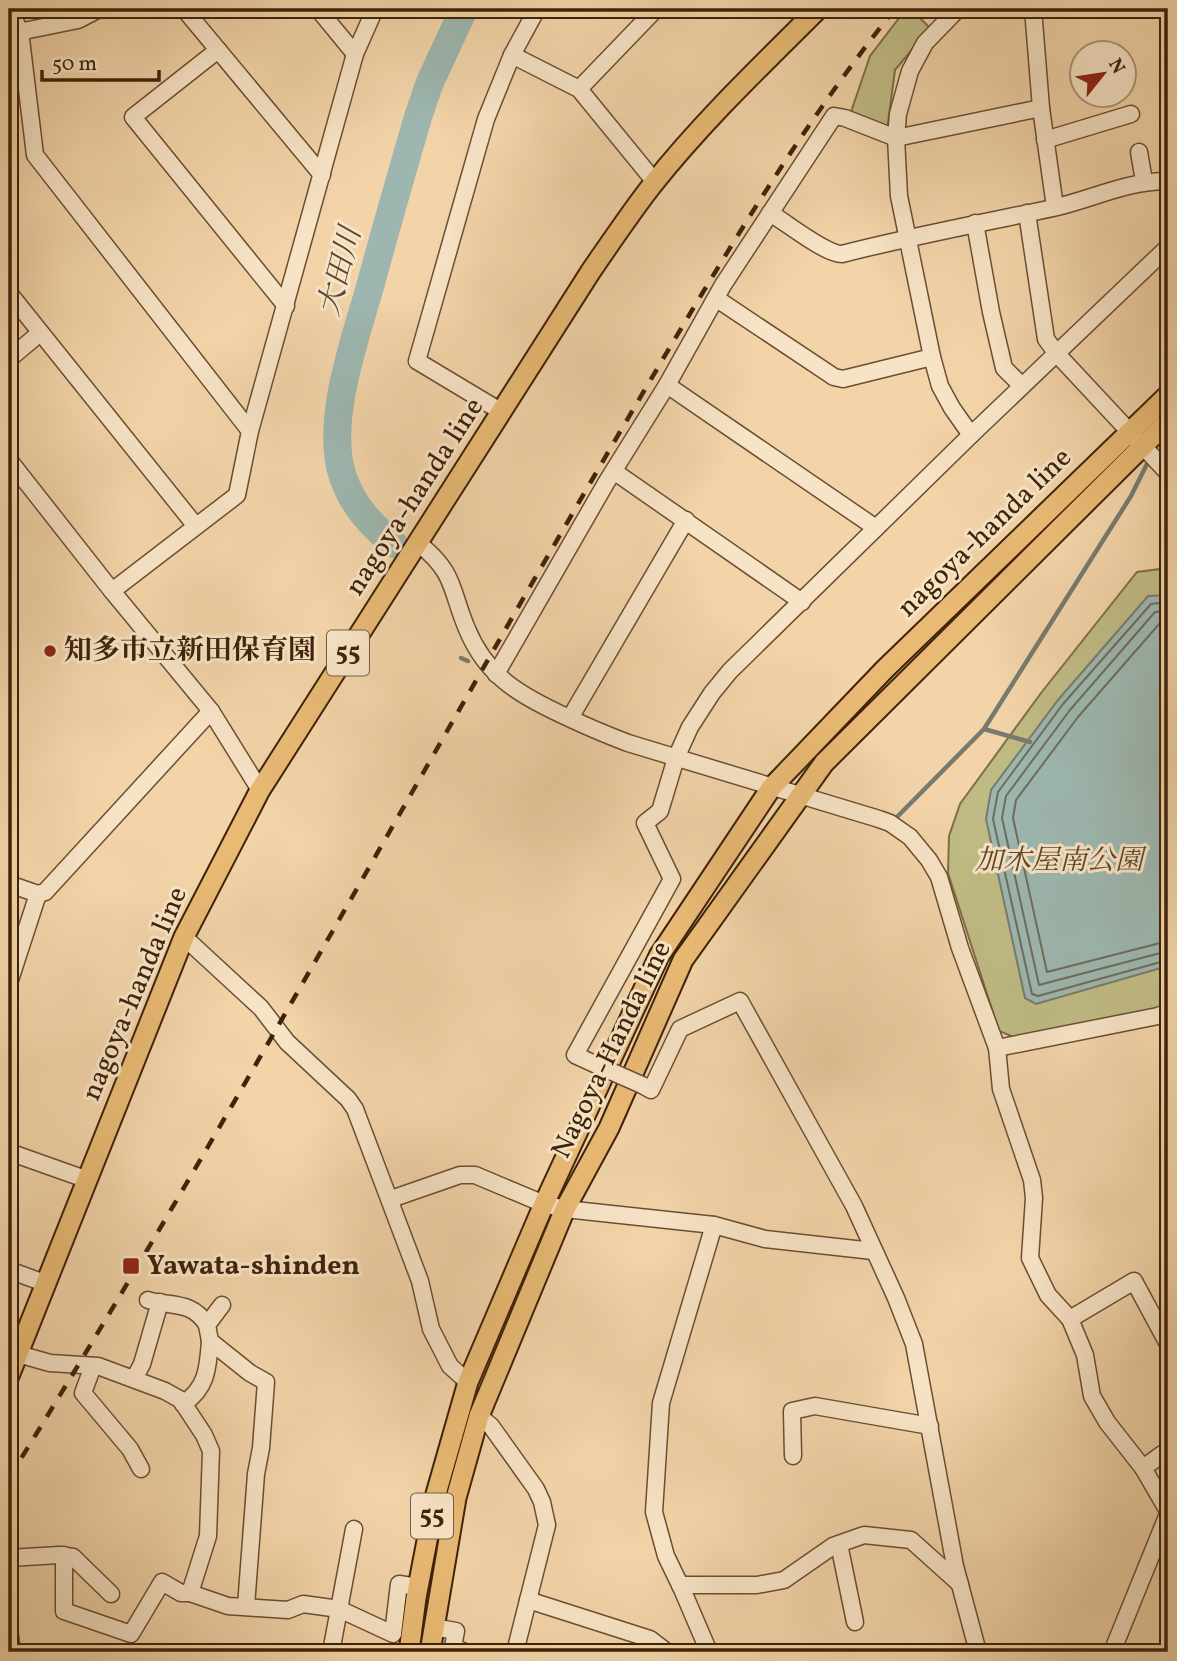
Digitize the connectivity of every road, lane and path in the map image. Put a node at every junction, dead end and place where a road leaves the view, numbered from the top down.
1 (9, 9) edge
2 (99, 9) edge
3 (184, 9) edge
4 (318, 9) edge
5 (375, 9) edge
6 (537, 9) edge
7 (656, 9) edge
8 (818, 9) edge
9 (958, 9) edge
10 (1033, 9) edge
11 (15, 33) edge
12 (218, 50) junction
13 (355, 54) junction
14 (512, 55) junction
15 (579, 89) junction
16 (1041, 108) junction
17 (1131, 114) dead end
18 (896, 138) junction
19 (1045, 140) junction
20 (1139, 152) dead end
21 (322, 175) junction
22 (1144, 181) junction
23 (1168, 181) edge
24 (654, 182) junction
25 (1055, 207) junction
26 (1027, 213) junction
27 (770, 214) junction
28 (975, 223) junction
29 (908, 237) junction
30 (1168, 247) edge
31 (9, 293) edge
32 (717, 299) junction
33 (286, 306) junction
34 (40, 333) junction
35 (1057, 354) junction
36 (932, 357) junction
37 (9, 359) edge
38 (667, 385) junction
39 (1022, 387) junction
40 (1168, 395) edge
41 (502, 412) junction
42 (1168, 421) edge
43 (250, 431) junction
44 (971, 435) junction
45 (1137, 439) junction
46 (9, 460) edge
47 (615, 472) junction
48 (1168, 473) edge
49 (686, 520) junction
50 (195, 525) junction
51 (876, 528) junction
52 (418, 543) junction
53 (112, 591) junction
54 (802, 602) junction
55 (496, 674) junction
56 (211, 711) junction
57 (570, 718) junction
58 (676, 758) junction
59 (771, 788) junction
60 (260, 790) junction
61 (800, 794) junction
62 (9, 884) edge
63 (38, 894) junction
64 (184, 937) junction
65 (9, 984) edge
66 (1165, 1019) edge
67 (997, 1048) junction
68 (9, 1152) edge
69 (88, 1180) junction
70 (391, 1199) junction
71 (544, 1204) junction
72 (565, 1209) junction
73 (714, 1225) junction
74 (873, 1251) junction
75 (9, 1270) edge
76 (47, 1284) junction
77 (222, 1305) dead end
78 (1070, 1319) junction
79 (208, 1333) junction
80 (1168, 1344) edge
81 (18, 1354) junction
82 (93, 1366) junction
83 (9, 1376) edge
84 (134, 1379) junction
85 (468, 1382) junction
86 (183, 1404) junction
87 (479, 1416) junction
88 (930, 1426) junction
89 (1168, 1450) edge
90 (793, 1456) dead end
91 (1143, 1468) junction
92 (141, 1469) dead end
93 (1168, 1513) edge
94 (354, 1529) dead end
95 (839, 1544) junction
96 (64, 1555) junction
97 (9, 1558) edge
98 (960, 1584) junction
99 (680, 1585) junction
100 (418, 1587) junction
101 (190, 1593) junction
102 (111, 1594) dead end
103 (528, 1601) junction
104 (246, 1606) junction
105 (339, 1609) junction
106 (855, 1622) dead end
107 (433, 1627) junction
108 (9, 1629) edge
109 (12, 1652) edge
110 (331, 1652) edge
111 (408, 1652) edge
112 (430, 1652) edge
113 (465, 1652) edge
114 (515, 1652) edge
115 (667, 1652) edge
116 (709, 1652) edge
117 (978, 1652) edge
118 (1112, 1652) edge

1 - 11 street
2 - 11 street
3 - 12 street
4 - 13 street
5 - 13 street
6 - 14 street
7 - 15 street
8 - 24 main road, nagoya-handa line / 55
9 - 18 street
10 - 16 street
11 - 43 street
12 - 21 street
12 - 33 street
13 - 21 street
14 - 15 street
14 - 41 street
15 - 24 street
16 - 18 street
16 - 19 street
17 - 19 street
18 - 27 street
18 - 29 street
19 - 25 street
20 - 22 street
21 - 33 street
22 - 23 street
22 - 25 street
24 - 41 main road, nagoya-handa line / 55
25 - 26 street
26 - 28 street
26 - 35 street
27 - 29 street
27 - 32 street
28 - 29 street
28 - 39 street
29 - 36 street
30 - 35 street
31 - 34 street
32 - 36 street
32 - 38 street
33 - 43 street
34 - 37 street
34 - 50 street
35 - 39 street
35 - 45 street
36 - 44 street
38 - 47 street
38 - 51 street
39 - 44 street
40 - 45 main road, nagoya-handa line / 55
41 - 52 main road, nagoya-handa line / 55
42 - 45 main road, Nagoya-Handa line / 55
43 - 50 street
44 - 51 street
45 - 48 street
45 - 59 main road, nagoya-handa line / 55
45 - 61 main road, Nagoya-Handa line / 55
46 - 53 street
47 - 49 street
47 - 55 street
49 - 54 street
49 - 57 street
50 - 53 street
51 - 54 street
52 - 55 street
52 - 60 main road, nagoya-handa line / 55
53 - 56 street
54 - 58 street
55 - 57 street
56 - 60 street
56 - 63 street
57 - 58 street
58 - 59 street
58 - 74 street, bridge
59 - 61 street
59 - 71 main road, nagoya-handa line / 55
60 - 64 main road, nagoya-handa line / 55
61 - 67 street
61 - 72 main road, Nagoya-Handa line / 55
62 - 63 street
63 - 65 street
64 - 69 main road, nagoya-handa line / 55
64 - 70 street
66 - 67 street
67 - 78 street
68 - 69 street
69 - 76 main road, nagoya-handa line / 55
70 - 71 street
70 - 85 street
71 - 72 street
71 - 85 main road, nagoya-handa line / 55
72 - 73 street
72 - 87 main road, Nagoya-Handa line / 55
73 - 74 street
73 - 99 street
74 - 88 street
75 - 76 street
76 - 81 main road, nagoya-handa line / 55
77 - 79 street
78 - 80 street
78 - 91 street
79 - 84 street
79 - 86 street
79 - 104 street
81 - 82 street
81 - 83 main road, nagoya-handa line / 55
82 - 84 street
82 - 92 street
84 - 86 street
85 - 100 main road, nagoya-handa line / 55
86 - 101 street
87 - 103 street
87 - 107 main road, Nagoya-Handa line / 55
88 - 90 street
88 - 98 street
89 - 91 street
91 - 93 street
93 - 118 street
94 - 105 street
95 - 98 street
95 - 99 street
95 - 106 street
96 - 97 street
96 - 101 street
96 - 102 street
98 - 117 street
99 - 116 street
100 - 105 street
100 - 111 main road, nagoya-handa line / 55
101 - 104 street
103 - 114 street
103 - 115 street
104 - 105 street
105 - 110 street
107 - 112 main road, Nagoya-Handa line / 55
107 - 113 street
108 - 109 street

